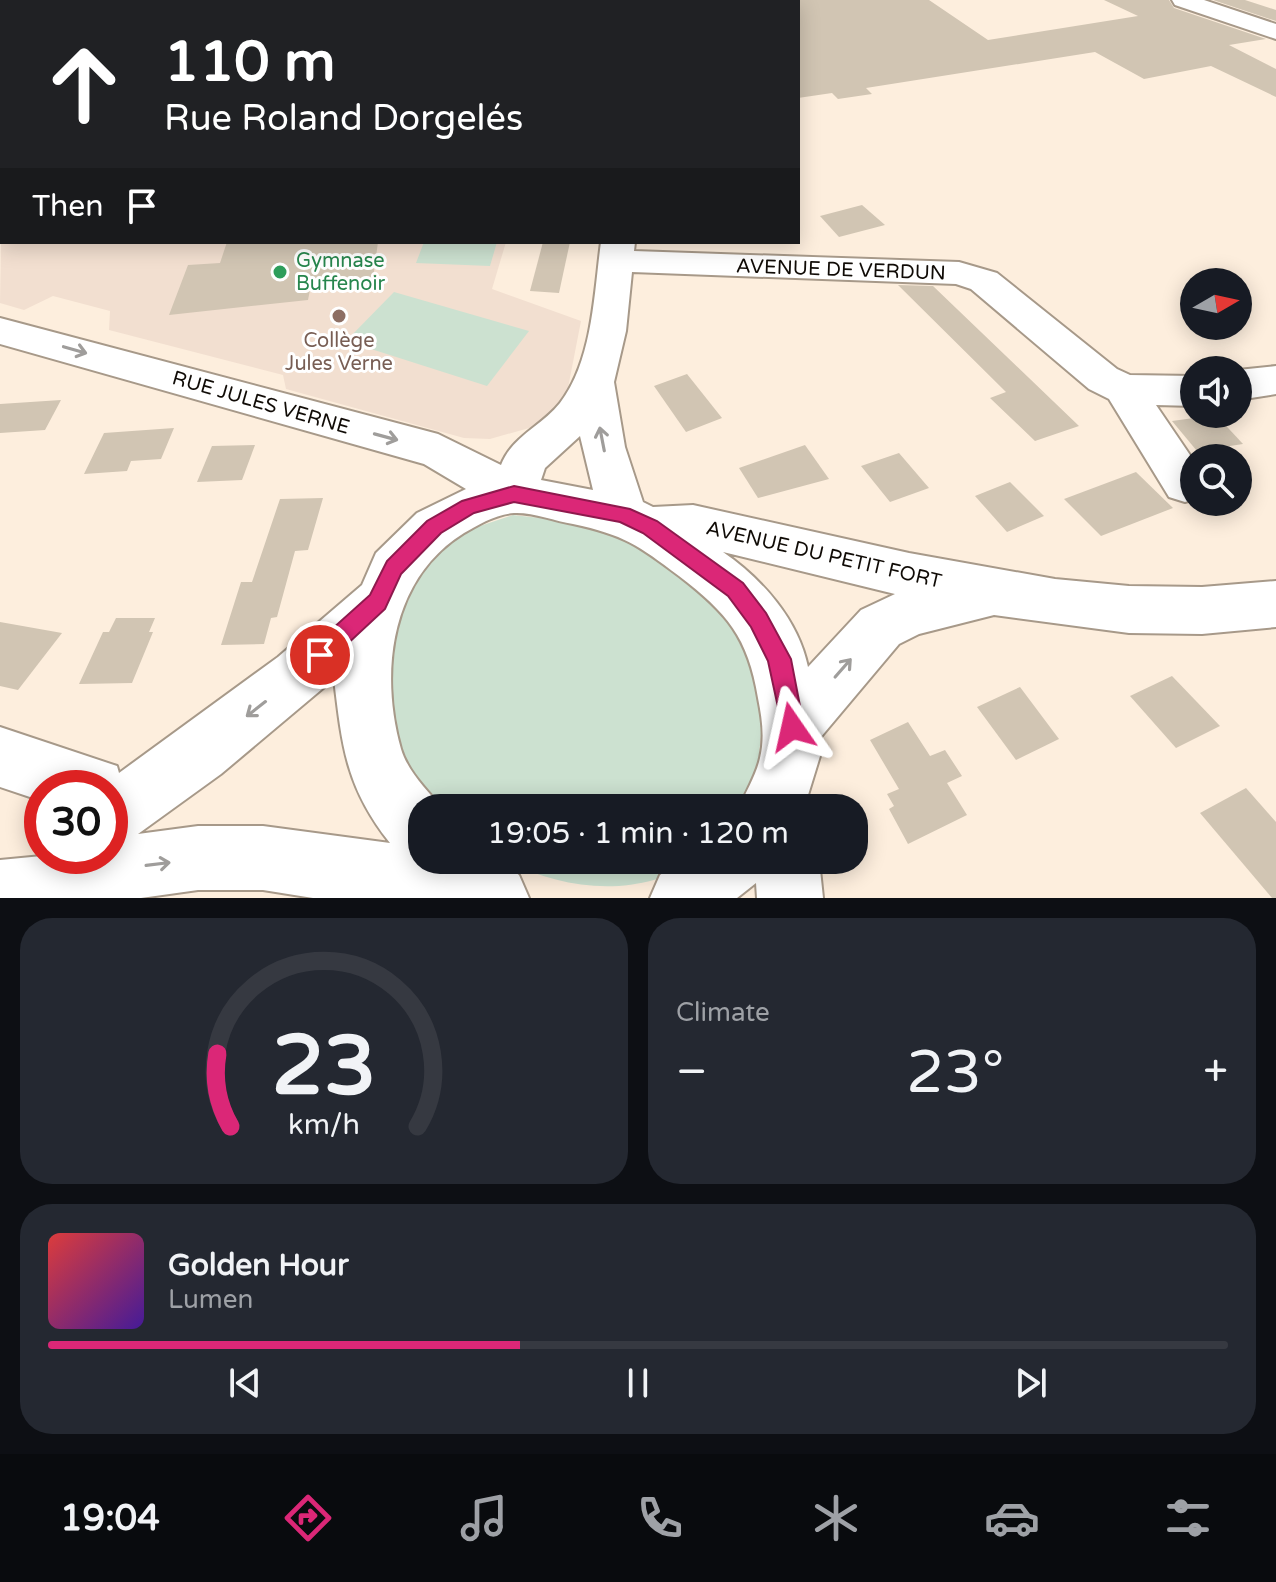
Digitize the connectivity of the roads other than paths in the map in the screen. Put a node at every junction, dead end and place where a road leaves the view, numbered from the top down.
1 (1183, 0) edge
2 (1276, 32) edge
3 (617, 251) edge
4 (0, 331) edge
5 (1276, 380) edge
6 (594, 382) junction
7 (1252, 383) edge
8 (1124, 389) junction
9 (1180, 391) edge
10 (1180, 476) edge
11 (514, 494) junction
12 (636, 521) junction
13 (997, 592) junction
14 (378, 602) junction
15 (1270, 614) edge
16 (792, 727) junction
17 (0, 757) edge
18 (38, 770) edge
19 (128, 787) edge
20 (779, 794) edge
21 (408, 815) edge
22 (27, 874) edge
23 (408, 874) edge
24 (715, 874) edge
25 (788, 874) edge
26 (0, 893) edge
27 (683, 898) edge
28 (790, 898) edge

1 - 2 street
3 - 6 street
3 - 8 street, AVENUE DE VERDUN
4 -> 11 street, RUE JULES VERNE
5 - 7 street
6 - 11 street
12 -> 6 street
8 - 9 street
8 - 10 street
11 - 12 street
11 - 14 street
12 - 13 street, AVENUE DU PETIT FORT
12 - 16 street
13 - 15 street, AVENUE DU PETIT FORT
16 -> 13 street, AVENUE DU PETIT FORT
14 -> 19 street
14 - 21 street
16 - 20 street
17 - 18 street
22 - 26 street
26 -> 23 street
24 - 27 street
25 - 28 street

